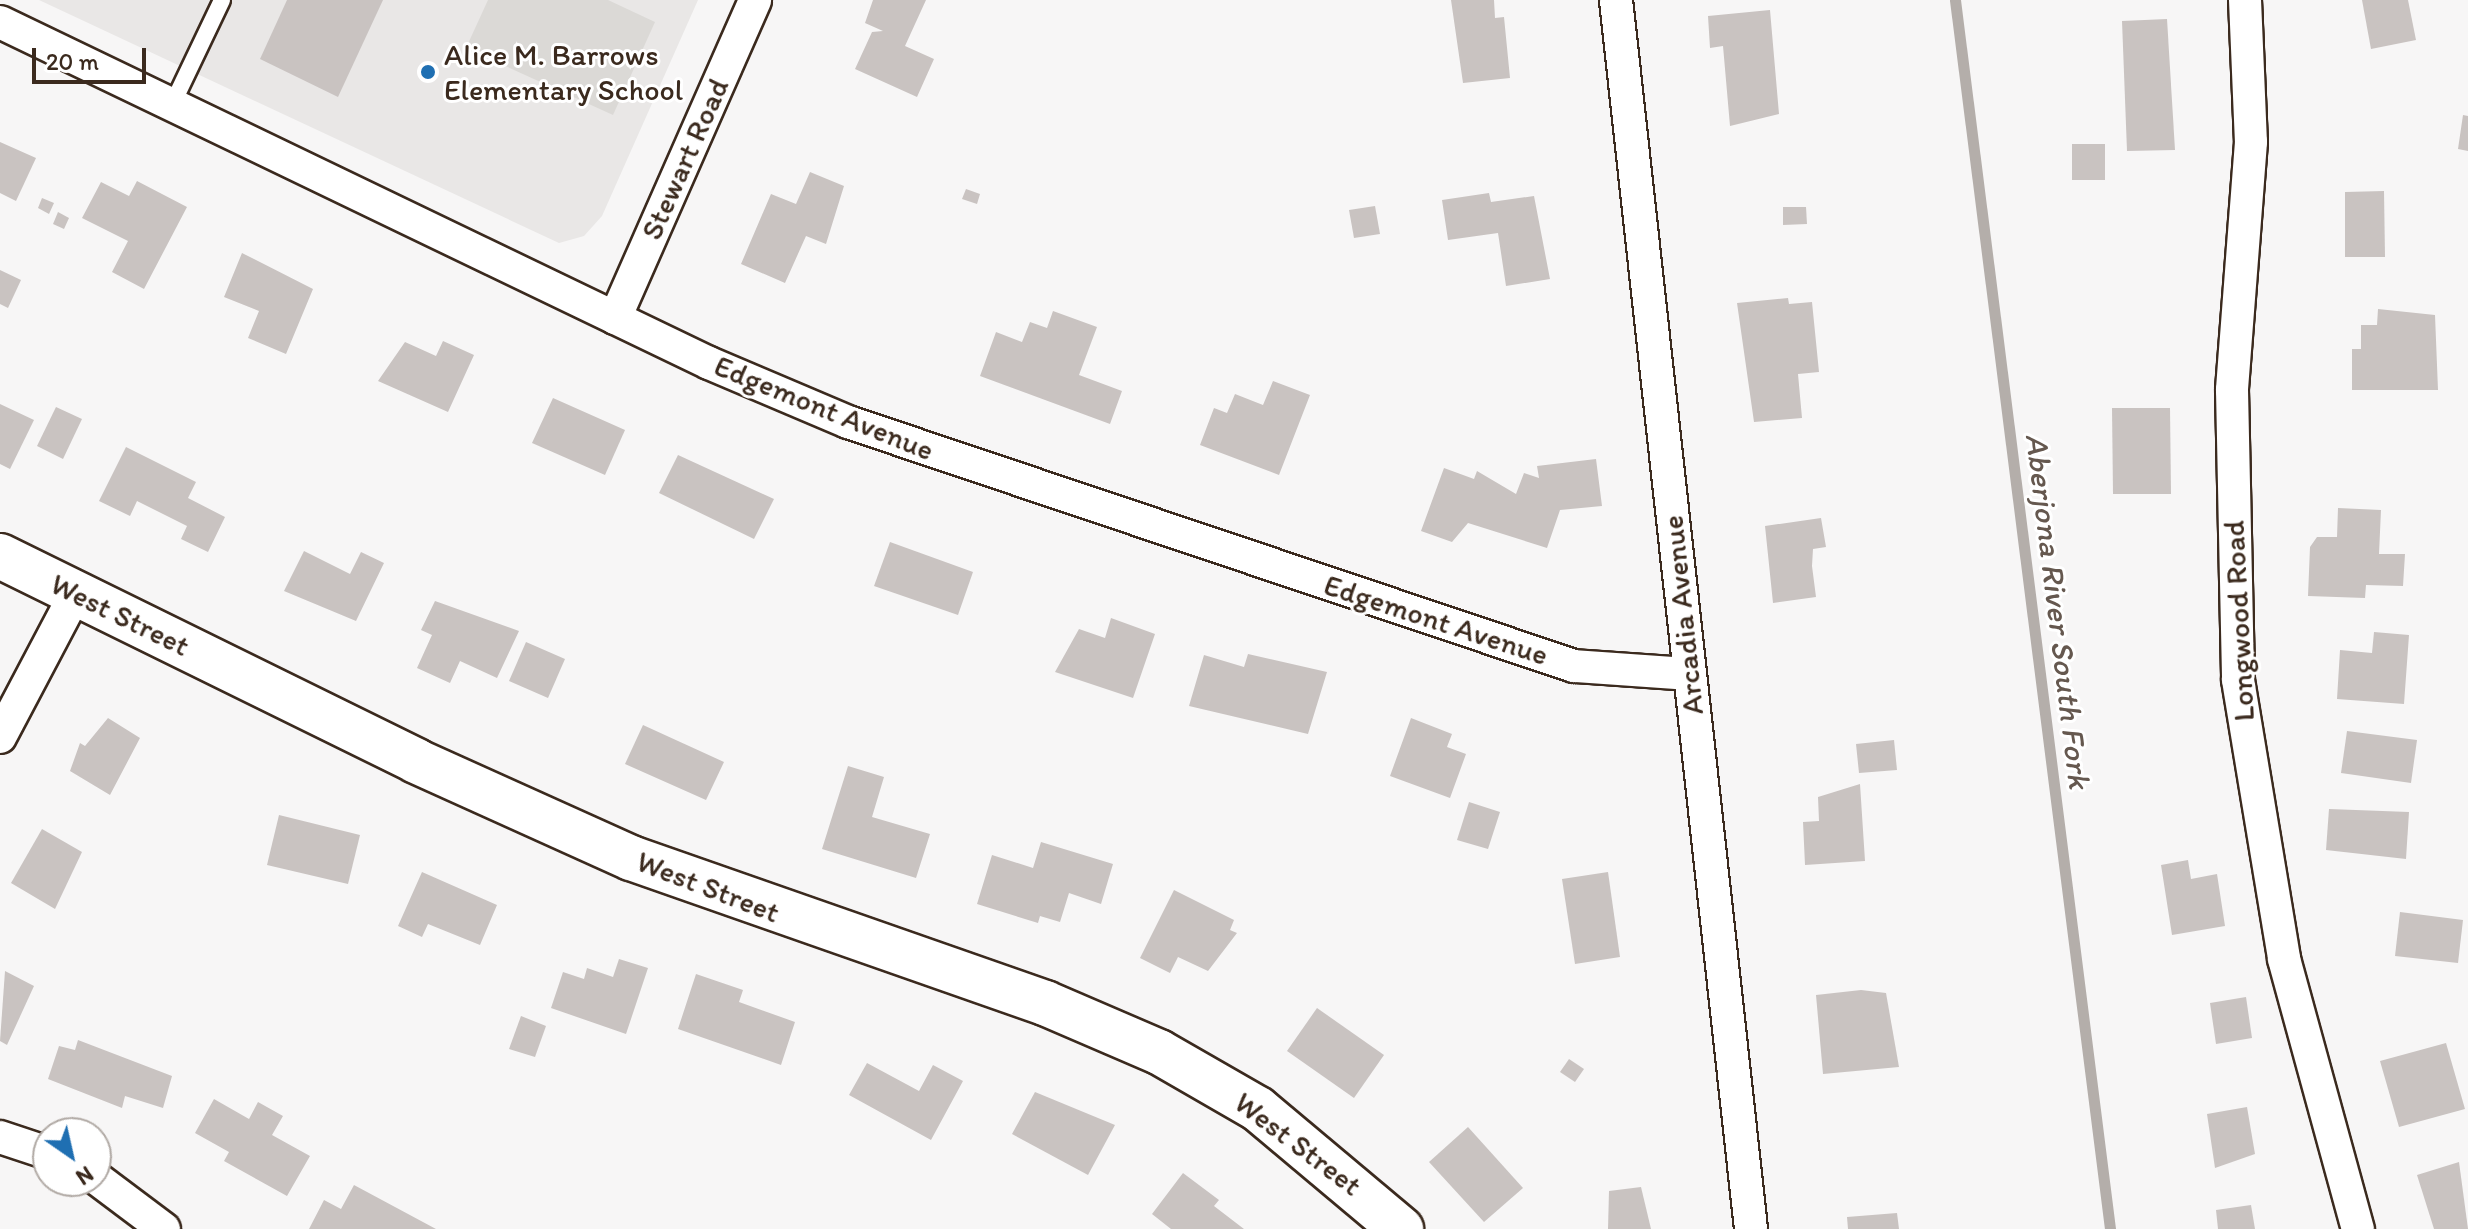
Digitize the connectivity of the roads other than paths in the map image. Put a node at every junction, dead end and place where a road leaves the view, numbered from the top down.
1 (222, 0) edge
2 (755, 0) edge
3 (1616, 0) edge
4 (2245, 0) edge
5 (0, 22) edge
6 (172, 105) junction
7 (615, 318) junction
8 (0, 556) edge
9 (76, 593) junction
10 (1689, 674) junction
11 (0, 737) edge
12 (0, 1137) edge
13 (32, 1148) edge
14 (112, 1190) edge
15 (164, 1229) edge
16 (1401, 1229) edge
17 (1751, 1229) edge
18 (2358, 1229) edge

1 - 6 lane
2 - 7 street, Stewart Road
3 - 10 street, Arcadia Avenue
4 - 18 street, Longwood Road
5 - 6 street, Edgemont Avenue
6 - 7 street, Edgemont Avenue
7 - 10 street, Edgemont Avenue
8 - 9 main road, West Street
9 - 11 street
9 - 16 main road, West Street
10 - 17 street, Arcadia Avenue
12 - 13 street
14 - 15 street

